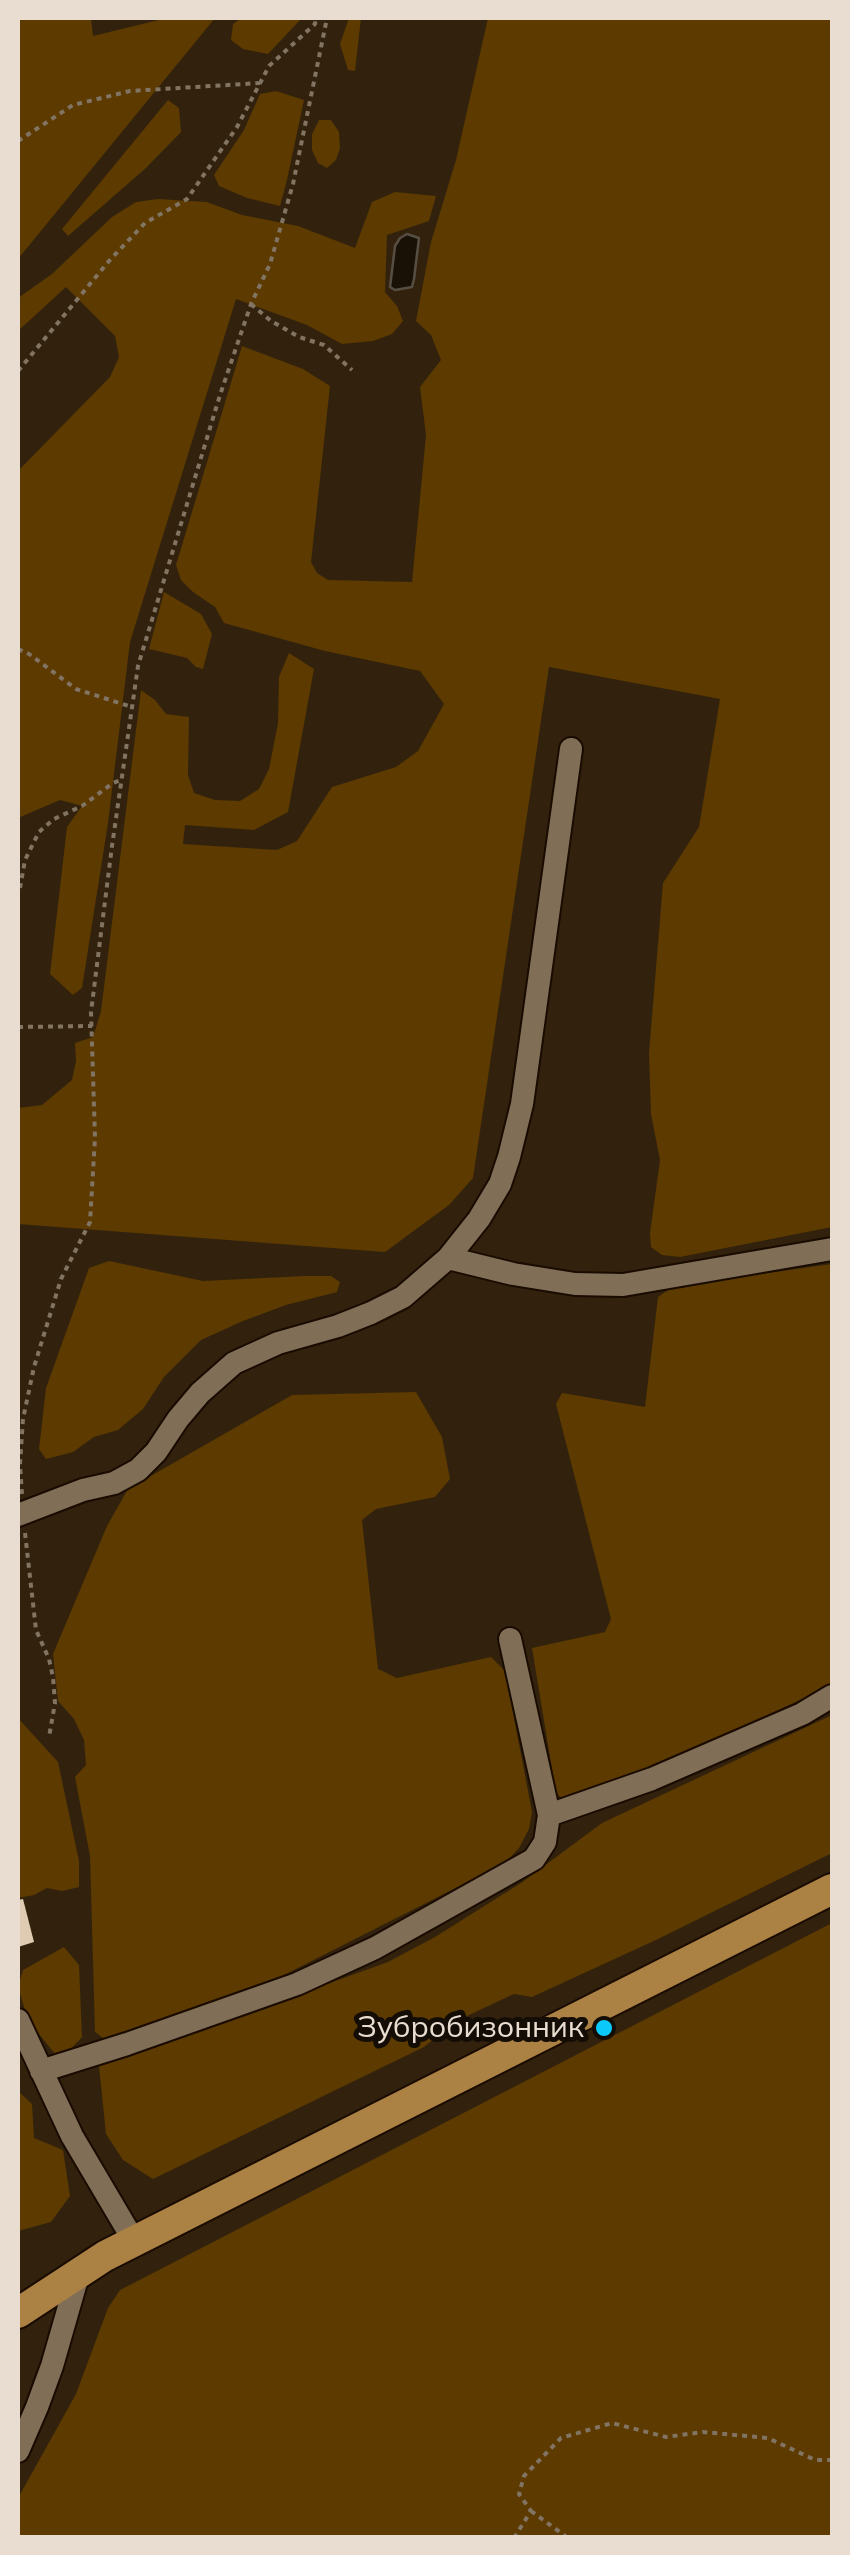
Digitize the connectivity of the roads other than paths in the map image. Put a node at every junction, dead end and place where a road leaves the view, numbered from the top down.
1 (571, 748) dead end
2 (832, 1249) edge
3 (448, 1258) junction
4 (20, 1513) edge
5 (510, 1639) dead end
6 (832, 1696) edge
7 (549, 1815) junction
8 (832, 1889) edge
9 (18, 2020) edge
10 (41, 2071) junction
11 (134, 2241) junction
12 (79, 2272) junction
13 (18, 2313) edge
14 (18, 2451) edge

1 - 3 street
2 - 3 street
3 - 4 street
5 - 7 street
6 - 7 street
7 - 10 street
8 - 11 main road
9 - 10 street
10 - 11 street
11 - 12 main road
12 - 13 main road
12 - 14 street

